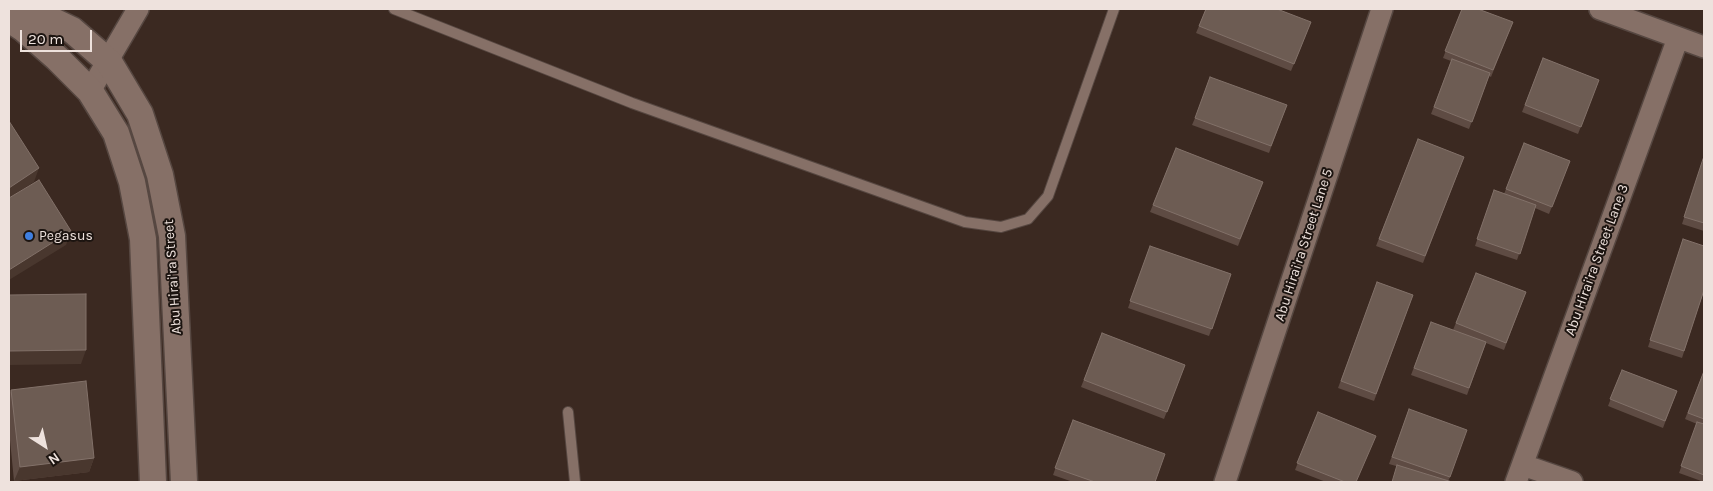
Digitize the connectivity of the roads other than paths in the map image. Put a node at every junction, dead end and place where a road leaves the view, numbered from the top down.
1 (28, 9) edge
2 (138, 9) edge
3 (394, 9) edge
4 (1114, 9) edge
5 (1382, 9) edge
6 (1600, 9) edge
7 (9, 19) edge
8 (1678, 38) junction
9 (1704, 48) edge
10 (109, 62) junction
11 (90, 91) junction
12 (568, 412) dead end
13 (1520, 473) edge
14 (153, 482) edge
15 (184, 482) edge
16 (575, 482) edge
17 (1225, 482) edge
18 (1572, 482) edge

1 - 10 street, Abu Hirai'ra Street
2 - 10 street
3 - 4 lane
5 - 17 street, Abu Hirai'ra Street Lane 5
6 - 8 street
7 - 11 street, Abu Hirai'ra Street
8 - 9 street
8 - 13 street, Abu Hirai'ra Street Lane 3
10 - 11 street
10 - 15 street, Abu Hirai'ra Street
11 - 14 street, Abu Hirai'ra Street
12 - 16 lane
13 - 18 street

